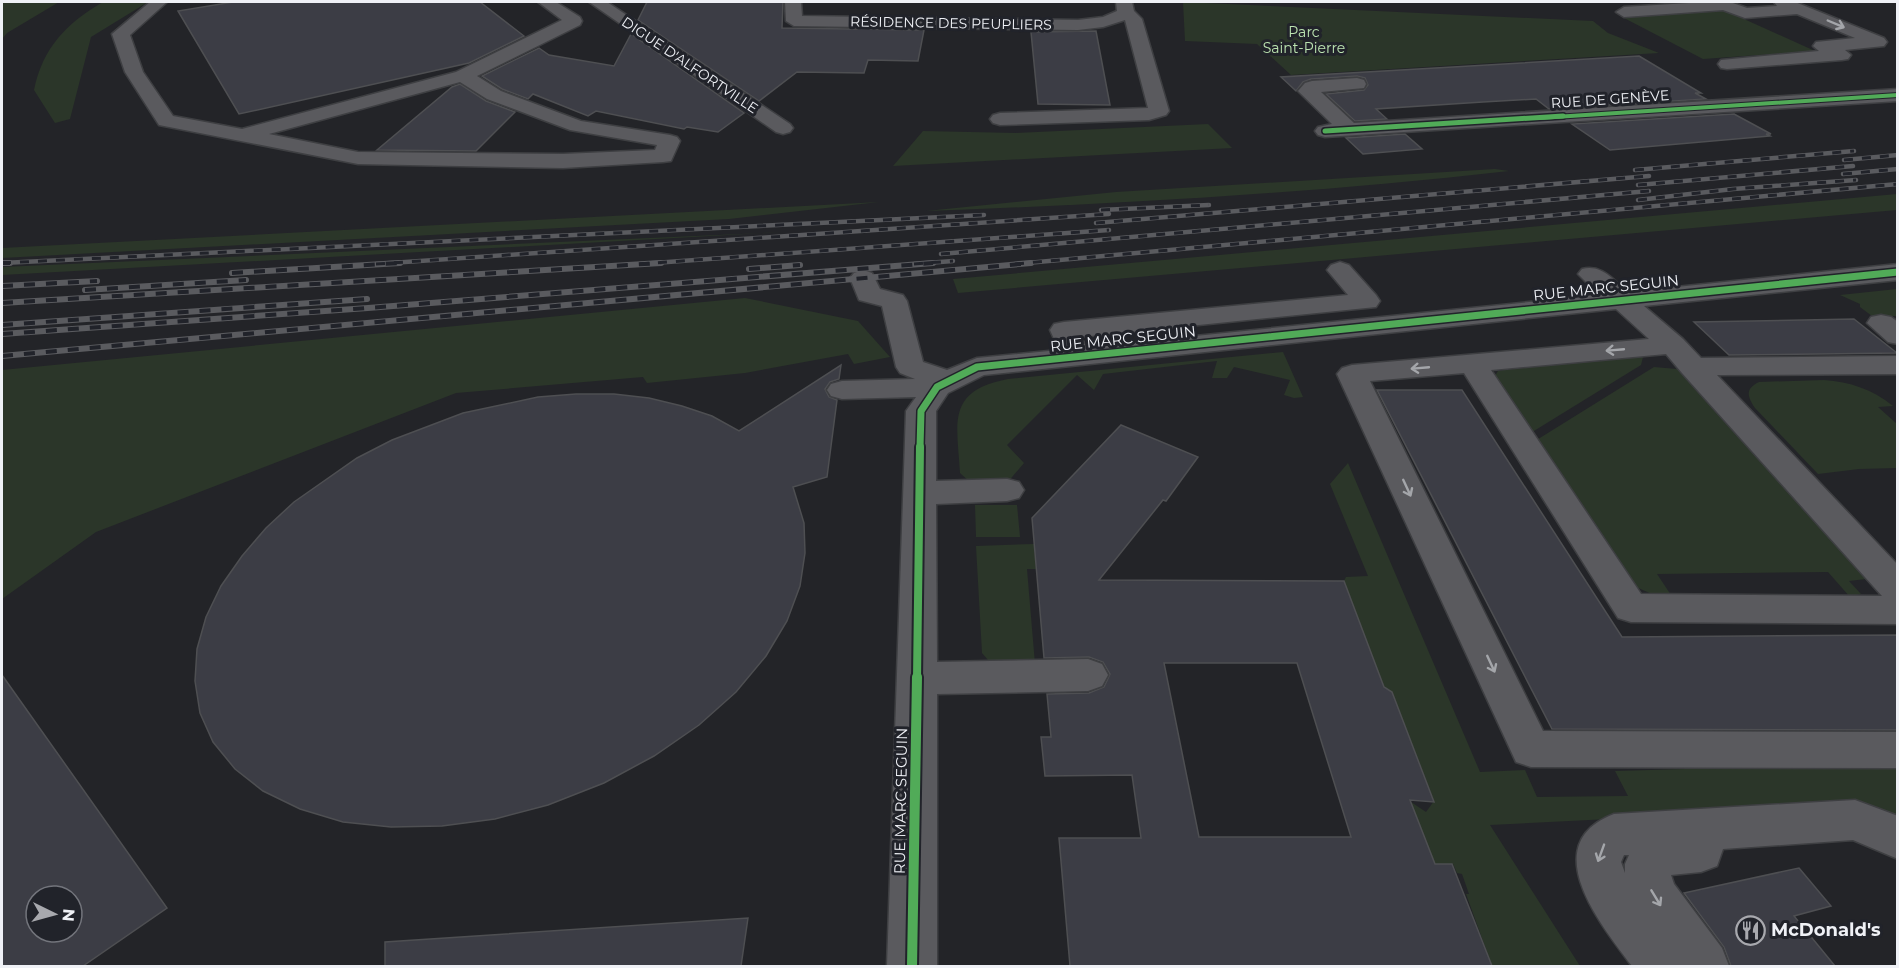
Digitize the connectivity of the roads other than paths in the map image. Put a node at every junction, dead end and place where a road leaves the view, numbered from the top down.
1 (159, 2) edge
2 (546, 2) edge
3 (597, 2) edge
4 (793, 2) edge
5 (1798, 5) edge
6 (1125, 7) edge
7 (1624, 12) dead end
8 (794, 21) junction
9 (1878, 42) junction
10 (790, 43) dead end
11 (1898, 50) edge
12 (1727, 64) dead end
13 (464, 76) junction
14 (1356, 84) dead end
15 (1898, 95) edge
16 (1000, 119) dead end
17 (783, 128) dead end
18 (1349, 129) junction
19 (1325, 131) dead end
20 (242, 135) junction
21 (1340, 270) dead end
22 (1898, 272) edge
23 (1591, 274) dead end
24 (863, 278) dead end
25 (1622, 300) junction
26 (1354, 302) junction
27 (1375, 326) junction
28 (1683, 356) junction
29 (1077, 357) junction
30 (1472, 363) junction
31 (1891, 371) edge
32 (943, 384) junction
33 (843, 390) dead end
34 (1007, 490) dead end
35 (919, 493) junction
36 (1898, 589) edge
37 (1898, 610) edge
38 (1088, 675) dead end
39 (916, 678) junction
40 (1898, 750) edge
41 (1898, 841) edge
42 (912, 966) edge
43 (1662, 966) edge
44 (1704, 966) edge

1 - 20 street
2 - 13 street
3 - 17 street, DIGUE D'ALFORTVILLE
4 - 8 street
5 - 7 street
5 -> 9 street
6 - 8 street, RÉSIDENCE DES PEUPLIERS
6 - 16 street, RÉSIDENCE DES PEUPLIERS
8 - 10 street
9 - 11 street
9 - 12 street
13 - 20 street
13 - 20 street
14 - 18 street
15 - 18 street, RUE DE GENÈVE
18 - 19 street, RUE DE GENÈVE
21 - 26 street
22 - 25 street, RUE MARC SEGUIN
23 - 25 street
24 - 32 street
25 - 27 street, RUE MARC SEGUIN
25 - 28 street
26 - 27 street
26 - 29 street
27 - 29 street, RUE MARC SEGUIN
28 -> 30 street
28 - 31 street
28 - 36 street
29 - 32 street, RUE MARC SEGUIN
30 - 37 street
30 -> 40 street
32 - 33 street
32 - 35 street, RUE MARC SEGUIN
34 - 35 street
35 - 39 street, RUE MARC SEGUIN
38 - 39 street
39 - 42 street, RUE MARC SEGUIN
41 -> 43 street
41 -> 44 street

